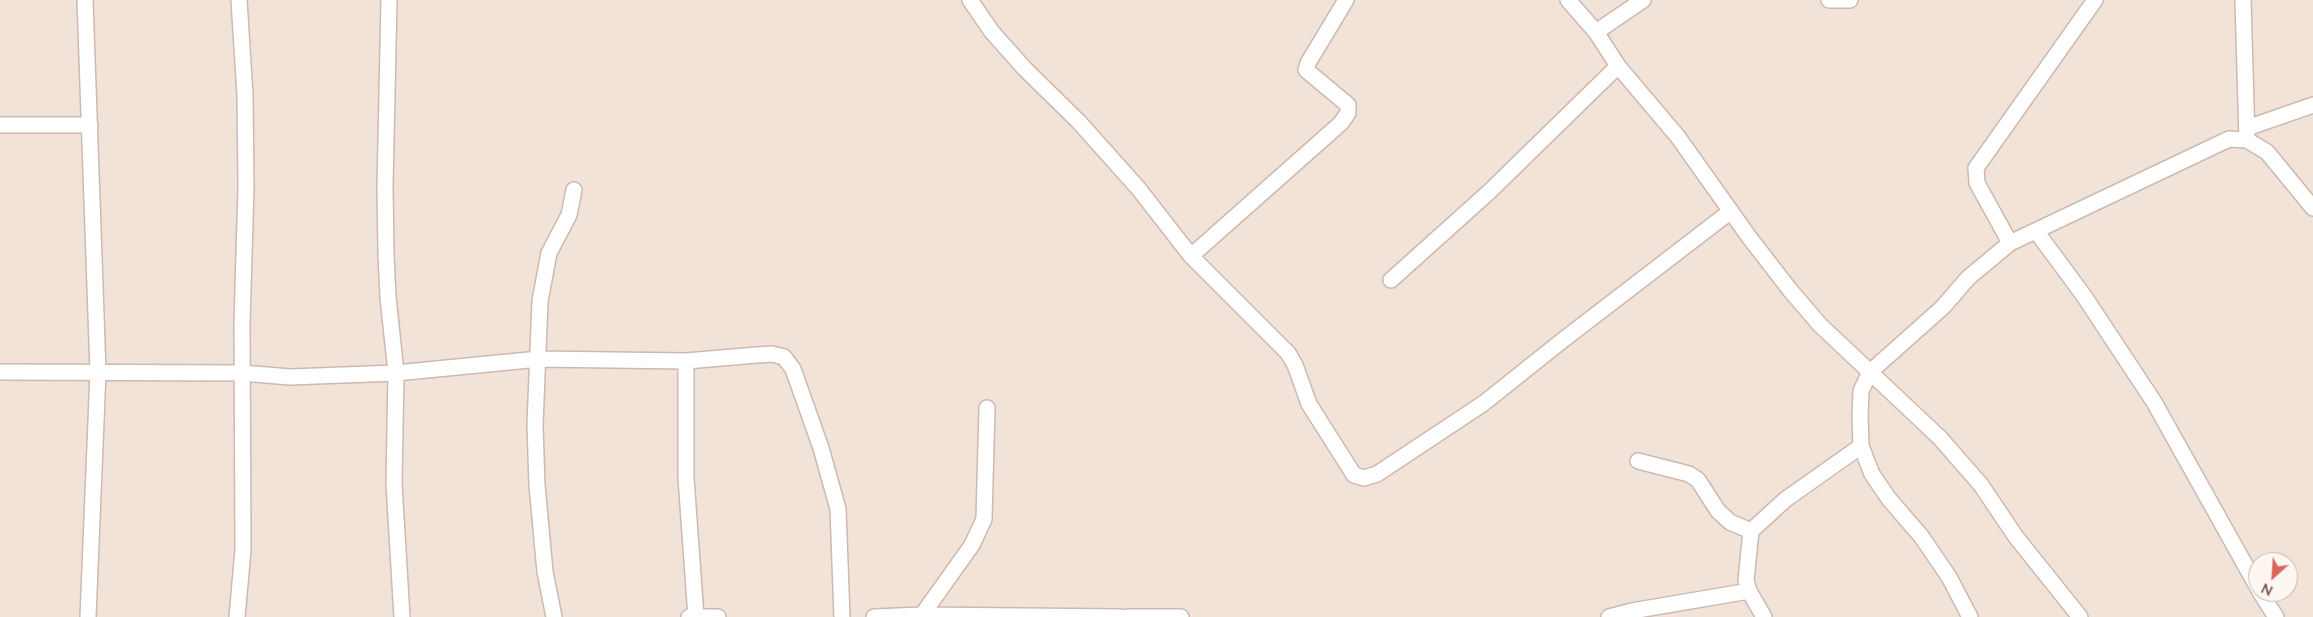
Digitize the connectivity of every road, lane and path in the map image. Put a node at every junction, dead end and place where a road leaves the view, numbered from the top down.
1 (85, 0) edge
2 (239, 0) edge
3 (389, 0) edge
4 (970, 0) edge
5 (1346, 0) edge
6 (1568, 0) edge
7 (1643, 0) edge
8 (1829, 0) edge
9 (1850, 0) edge
10 (2095, 0) edge
11 (2243, 0) edge
12 (1596, 32) junction
13 (1618, 66) junction
14 (2313, 105) edge
15 (0, 125) edge
16 (90, 125) junction
17 (2247, 134) junction
18 (574, 190) dead end
19 (2313, 208) edge
20 (1731, 211) junction
21 (2036, 231) junction
22 (2010, 243) junction
23 (1190, 256) junction
24 (1391, 280) dead end
25 (539, 359) junction
26 (686, 361) junction
27 (0, 372) edge
28 (98, 372) junction
29 (1870, 372) junction
30 (242, 373) junction
31 (396, 373) junction
32 (987, 408) dead end
33 (1861, 446) junction
34 (1638, 461) dead end
35 (1751, 531) junction
36 (2248, 570) edge
37 (1749, 591) junction
38 (2266, 602) edge
39 (922, 615) junction
40 (88, 617) edge
41 (237, 617) edge
42 (402, 617) edge
43 (554, 617) edge
44 (689, 617) edge
45 (696, 617) edge
46 (718, 617) edge
47 (842, 617) edge
48 (874, 617) edge
49 (992, 617) edge
50 (1121, 617) edge
51 (1128, 617) edge
52 (1181, 617) edge
53 (1609, 617) edge
54 (1764, 617) edge
55 (1970, 617) edge
56 (2080, 617) edge
57 (2276, 617) edge

1 - 16 street
2 - 30 street
3 - 31 street
4 - 23 street
5 - 23 street
6 - 12 street
7 - 12 street
8 - 9 street
10 - 22 street
11 - 17 street
12 - 13 street
13 - 20 street
13 - 24 street
14 - 17 street
15 - 16 street
16 - 28 street
17 - 19 street
17 - 21 street
18 - 25 street
20 - 23 street
20 - 29 street
21 - 22 street
21 - 36 street
22 - 29 street
25 - 26 street
25 - 31 street
25 - 43 street
26 - 45 street
26 - 47 street
27 - 28 street
28 - 30 street
28 - 40 street
29 - 33 street
29 - 56 street
30 - 31 street
30 - 41 street
31 - 42 street
32 - 39 street
33 - 35 street
33 - 55 street
34 - 35 street
35 - 37 street
37 - 53 street
37 - 54 street
38 - 57 street
39 - 48 street
39 - 49 street
44 - 45 street
45 - 46 street
49 - 50 street
51 - 52 street

